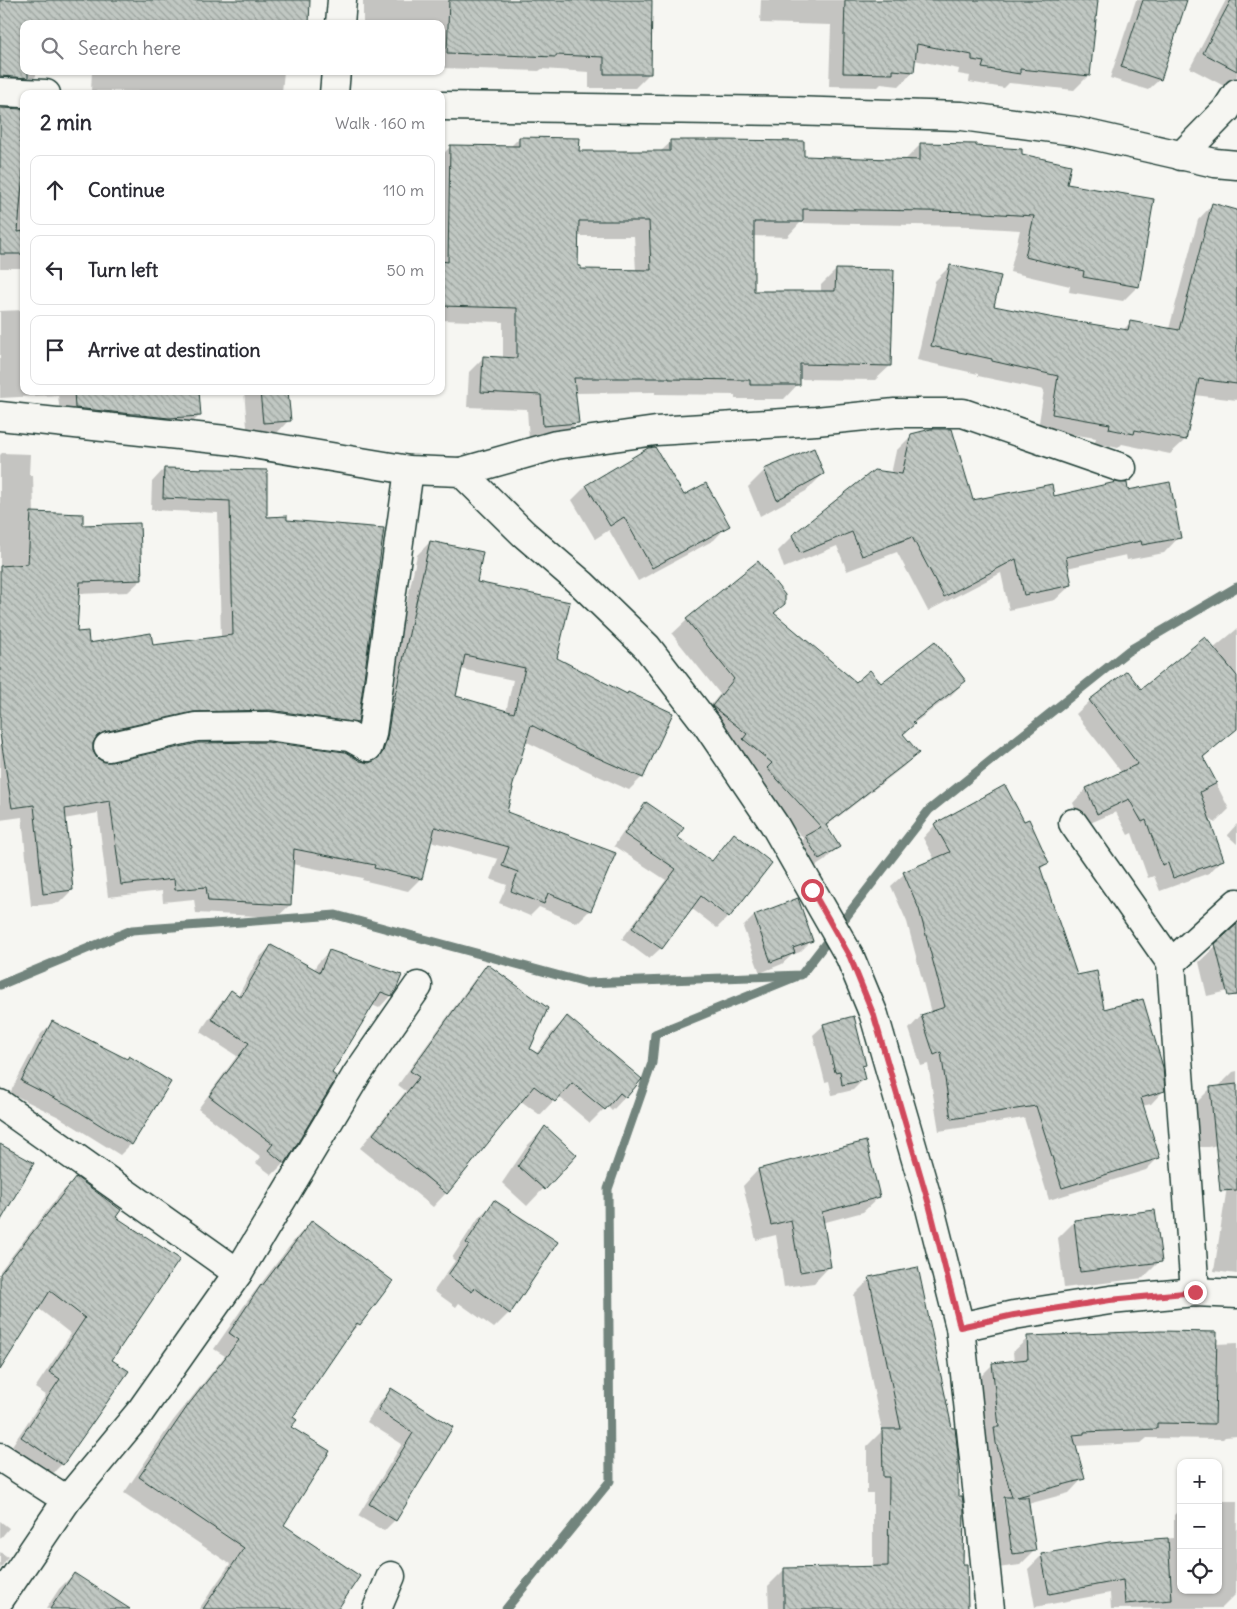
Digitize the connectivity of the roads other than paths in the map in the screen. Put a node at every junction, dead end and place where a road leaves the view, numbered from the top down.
1 (342, 0) edge
2 (340, 20) edge
3 (336, 75) edge
4 (334, 90) edge
5 (0, 92) edge
6 (20, 93) edge
7 (1237, 93) edge
8 (445, 106) edge
9 (1181, 156) junction
10 (1237, 165) edge
11 (0, 416) edge
12 (1122, 468) dead end
13 (409, 470) junction
14 (460, 472) junction
15 (108, 747) dead end
16 (1072, 824) dead end
17 (1237, 903) edge
18 (1171, 963) junction
19 (418, 986) dead end
20 (0, 1104) edge
21 (238, 1273) junction
22 (1195, 1292) junction
23 (1237, 1294) edge
24 (960, 1327) junction
25 (0, 1457) edge
26 (67, 1500) junction
27 (391, 1576) dead end
28 (0, 1599) edge
29 (377, 1609) edge
30 (990, 1609) edge

1 - 2 street
3 - 4 street
5 - 6 street
7 - 9 street
8 - 9 street
9 - 10 street
11 - 13 street
12 - 14 street
13 - 14 street
13 - 15 street
14 - 24 street
16 - 18 street
17 - 18 street
18 - 22 street
19 - 21 street
20 - 21 street
21 - 26 street
22 - 23 street
22 - 24 street
24 - 30 street
25 - 26 street
26 - 28 street
27 - 29 street

